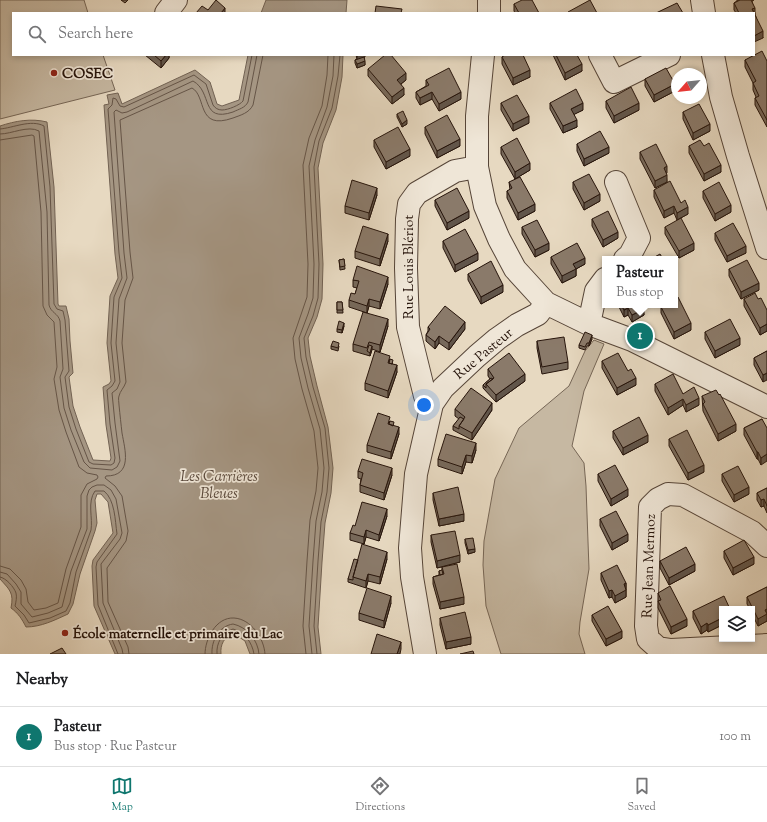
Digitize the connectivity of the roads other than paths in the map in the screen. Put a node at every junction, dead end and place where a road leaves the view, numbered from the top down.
1 (176, 0) edge
2 (489, 0) edge
3 (702, 0) edge
4 (167, 12) edge
5 (489, 12) edge
6 (704, 12) edge
7 (483, 56) edge
8 (601, 56) edge
9 (667, 56) edge
10 (713, 56) edge
11 (477, 167) junction
12 (616, 182) dead end
13 (760, 203) edge
14 (767, 248) edge
15 (629, 256) edge
16 (602, 283) edge
17 (546, 303) junction
18 (589, 324) junction
19 (432, 404) junction
20 (767, 407) edge
21 (767, 546) edge
22 (767, 645) edge
23 (425, 654) edge

1 - 4 street
2 - 5 street
3 - 6 street
7 - 11 street
8 - 9 street
10 - 13 street
11 - 17 street
11 - 19 street, Rue Louis Blériot
12 - 15 street
13 - 14 street
16 - 18 street
17 - 18 street
17 - 19 street, Rue Pasteur
18 - 20 street
19 - 23 street, Rue Pasteur
21 - 22 street, Rue Jean Mermoz

